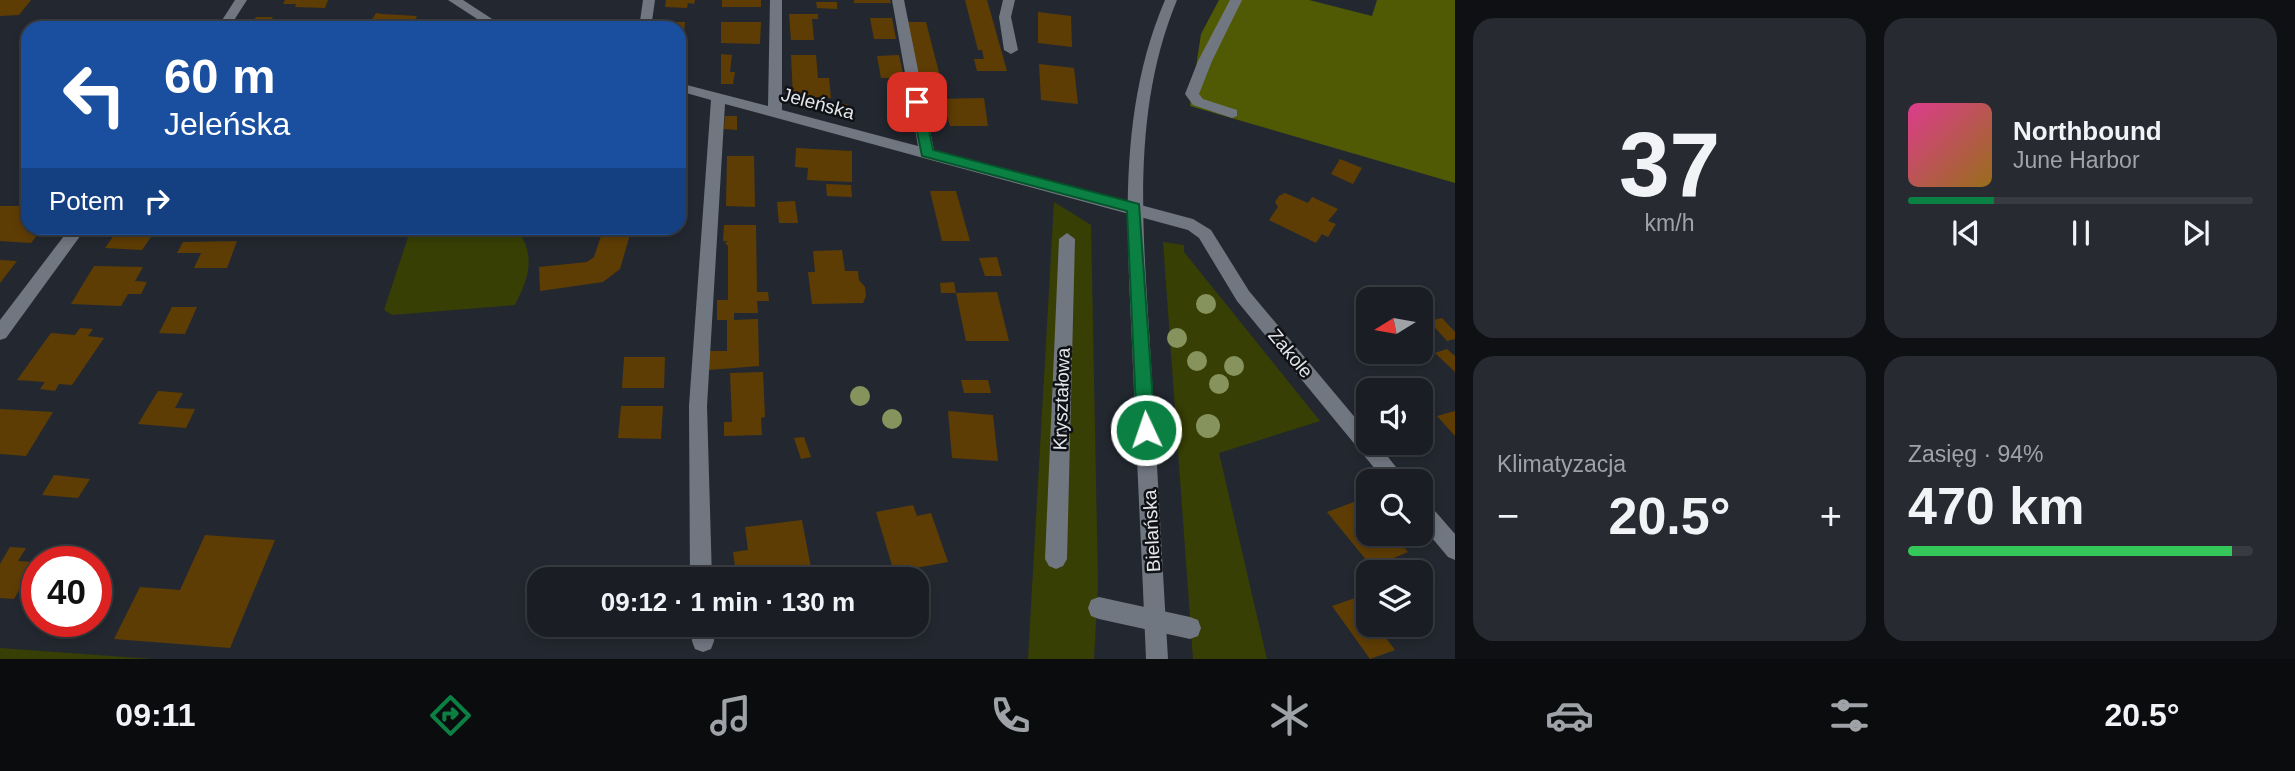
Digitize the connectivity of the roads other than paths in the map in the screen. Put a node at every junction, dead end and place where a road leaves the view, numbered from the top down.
1 (241, 0) edge
2 (454, 0) edge
3 (649, 0) edge
4 (776, 0) edge
5 (898, 0) edge
6 (1009, 0) edge
7 (1171, 0) edge
8 (1236, 0) edge
9 (228, 21) edge
10 (488, 21) edge
11 (646, 21) edge
12 (1011, 50) dead end
13 (686, 89) edge
14 (718, 96) junction
15 (775, 111) junction
16 (1232, 113) dead end
17 (926, 153) junction
18 (1134, 207) junction
19 (1189, 223) joint
20 (73, 235) edge
21 (1067, 239) dead end
22 (0, 333) edge
23 (1387, 469) edge
24 (1433, 524) edge
25 (1455, 550) edge
26 (1056, 559) dead end
27 (701, 567) edge
28 (1099, 608) dead end
29 (1156, 622) junction
30 (1191, 628) dead end
31 (1157, 659) edge

1 - 9 street
2 - 10 street
3 - 11 street
4 - 15 street
5 - 17 street
6 - 12 street
7 - 18 street, Bielańska
8 - 16 street
13 - 14 street, Jeleńska
14 - 15 street, Jeleńska
14 - 27 street
15 - 17 street, Jeleńska
17 - 18 street, Jeleńska
18 - 19 street, Jeleńska
18 - 29 street, Bielańska
19 - 23 street, Zakole
20 - 22 street
21 - 26 street, Kryształowa
24 - 25 street
28 - 29 street
29 - 30 street
29 - 31 street, Bielańska

